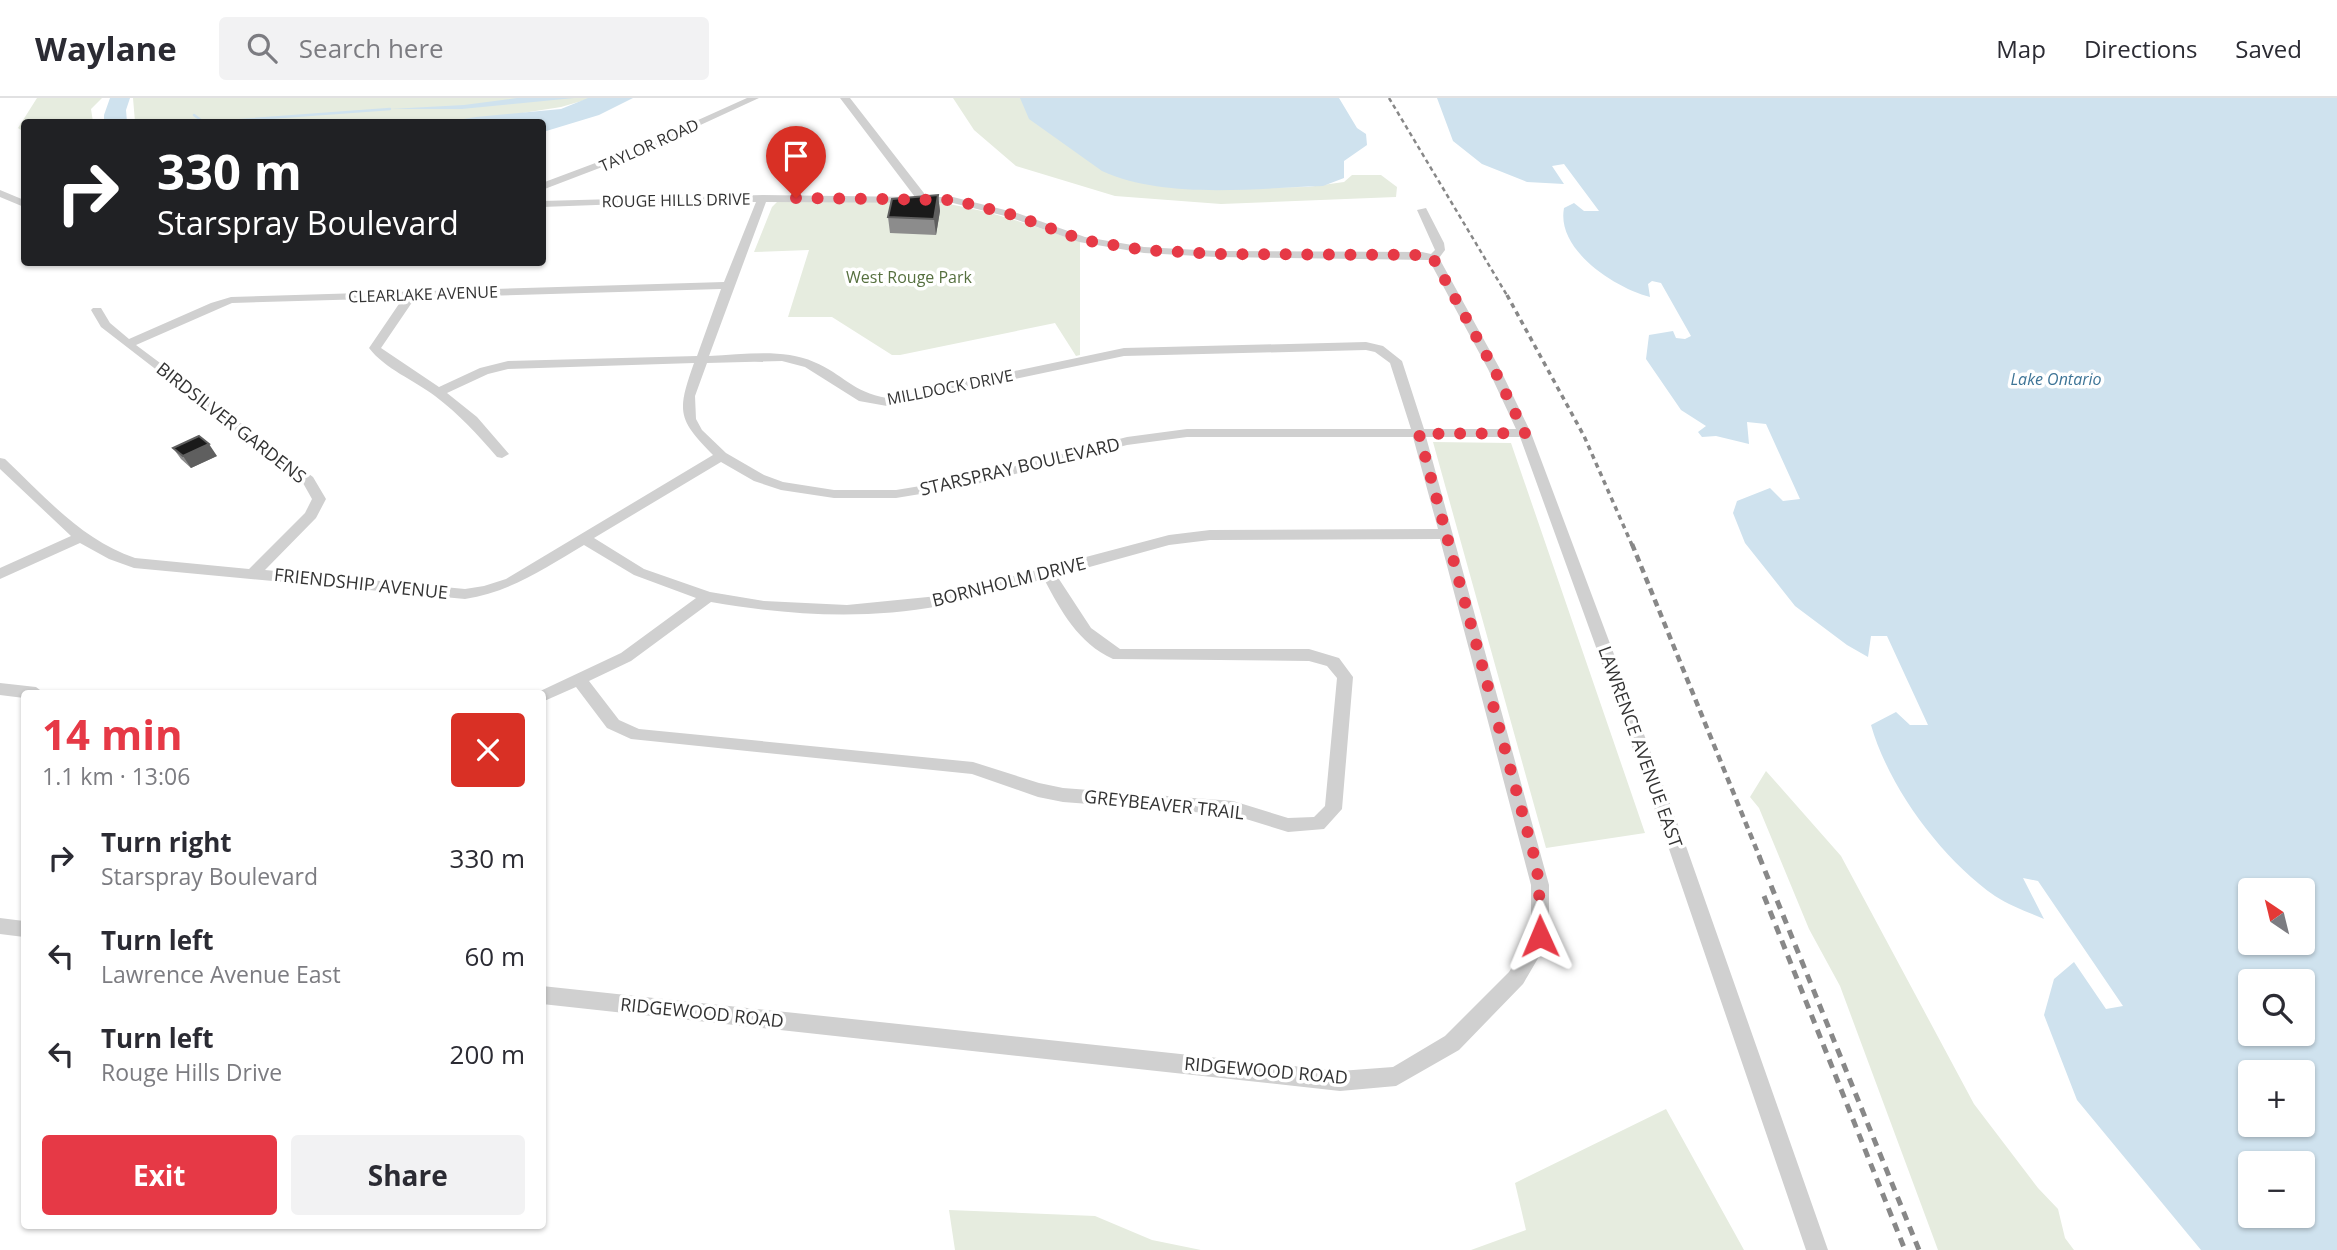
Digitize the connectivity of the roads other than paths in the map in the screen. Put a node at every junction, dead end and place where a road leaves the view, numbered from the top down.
1 (754, 98) edge
2 (845, 98) edge
3 (546, 185) edge
4 (0, 193) edge
5 (763, 198) junction
6 (925, 200) junction
7 (21, 203) edge
8 (546, 204) edge
9 (1422, 210) dead end
10 (1433, 258) junction
11 (728, 285) junction
12 (412, 294) junction
13 (97, 310) dead end
14 (128, 344) junction
15 (704, 360) junction
16 (438, 391) junction
17 (1525, 433) junction
18 (1419, 434) junction
19 (502, 454) dead end
20 (721, 456) junction
21 (2, 467) edge
22 (1445, 534) junction
23 (80, 537) junction
24 (585, 539) junction
25 (1048, 573) junction
26 (0, 574) edge
27 (253, 574) junction
28 (708, 597) junction
29 (580, 680) junction
30 (0, 689) edge
31 (21, 691) edge
32 (546, 694) edge
33 (0, 926) edge
34 (21, 929) edge
35 (546, 995) edge
36 (1816, 1250) edge

1 - 3 street, TAYLOR ROAD
2 - 6 street
4 - 7 street
5 - 6 street, ROUGE HILLS DRIVE
5 - 8 street, ROUGE HILLS DRIVE
5 - 11 street, STARSPRAY BOULEVARD
6 - 10 street, ROUGE HILLS DRIVE
9 - 10 street
10 - 17 street, LAWRENCE AVENUE EAST
11 - 12 street, CLEARLAKE AVENUE
11 - 15 street, STARSPRAY BOULEVARD
12 - 14 street, CLEARLAKE AVENUE
12 - 16 street
13 - 14 street, BIRDSILVER GARDENS
14 - 27 street, BIRDSILVER GARDENS
15 - 16 street, MILLDOCK DRIVE
15 - 18 street, MILLDOCK DRIVE
15 - 20 street, STARSPRAY BOULEVARD
16 - 19 street
17 - 18 street, STARSPRAY BOULEVARD
17 - 36 street, LAWRENCE AVENUE EAST
18 - 20 street, STARSPRAY BOULEVARD
18 - 22 street, RIDGEWOOD ROAD
20 - 24 street, FRIENDSHIP AVENUE
21 - 23 street, FRIENDSHIP AVENUE
22 - 25 street, BORNHOLM DRIVE
22 - 35 street, RIDGEWOOD ROAD
23 - 26 street
23 - 27 street, FRIENDSHIP AVENUE
24 - 27 street, FRIENDSHIP AVENUE
24 - 28 street, BORNHOLM DRIVE
25 - 28 street, BORNHOLM DRIVE
25 - 29 street, GREYBEAVER TRAIL
28 - 29 street
29 - 32 street
30 - 31 street
33 - 34 street

